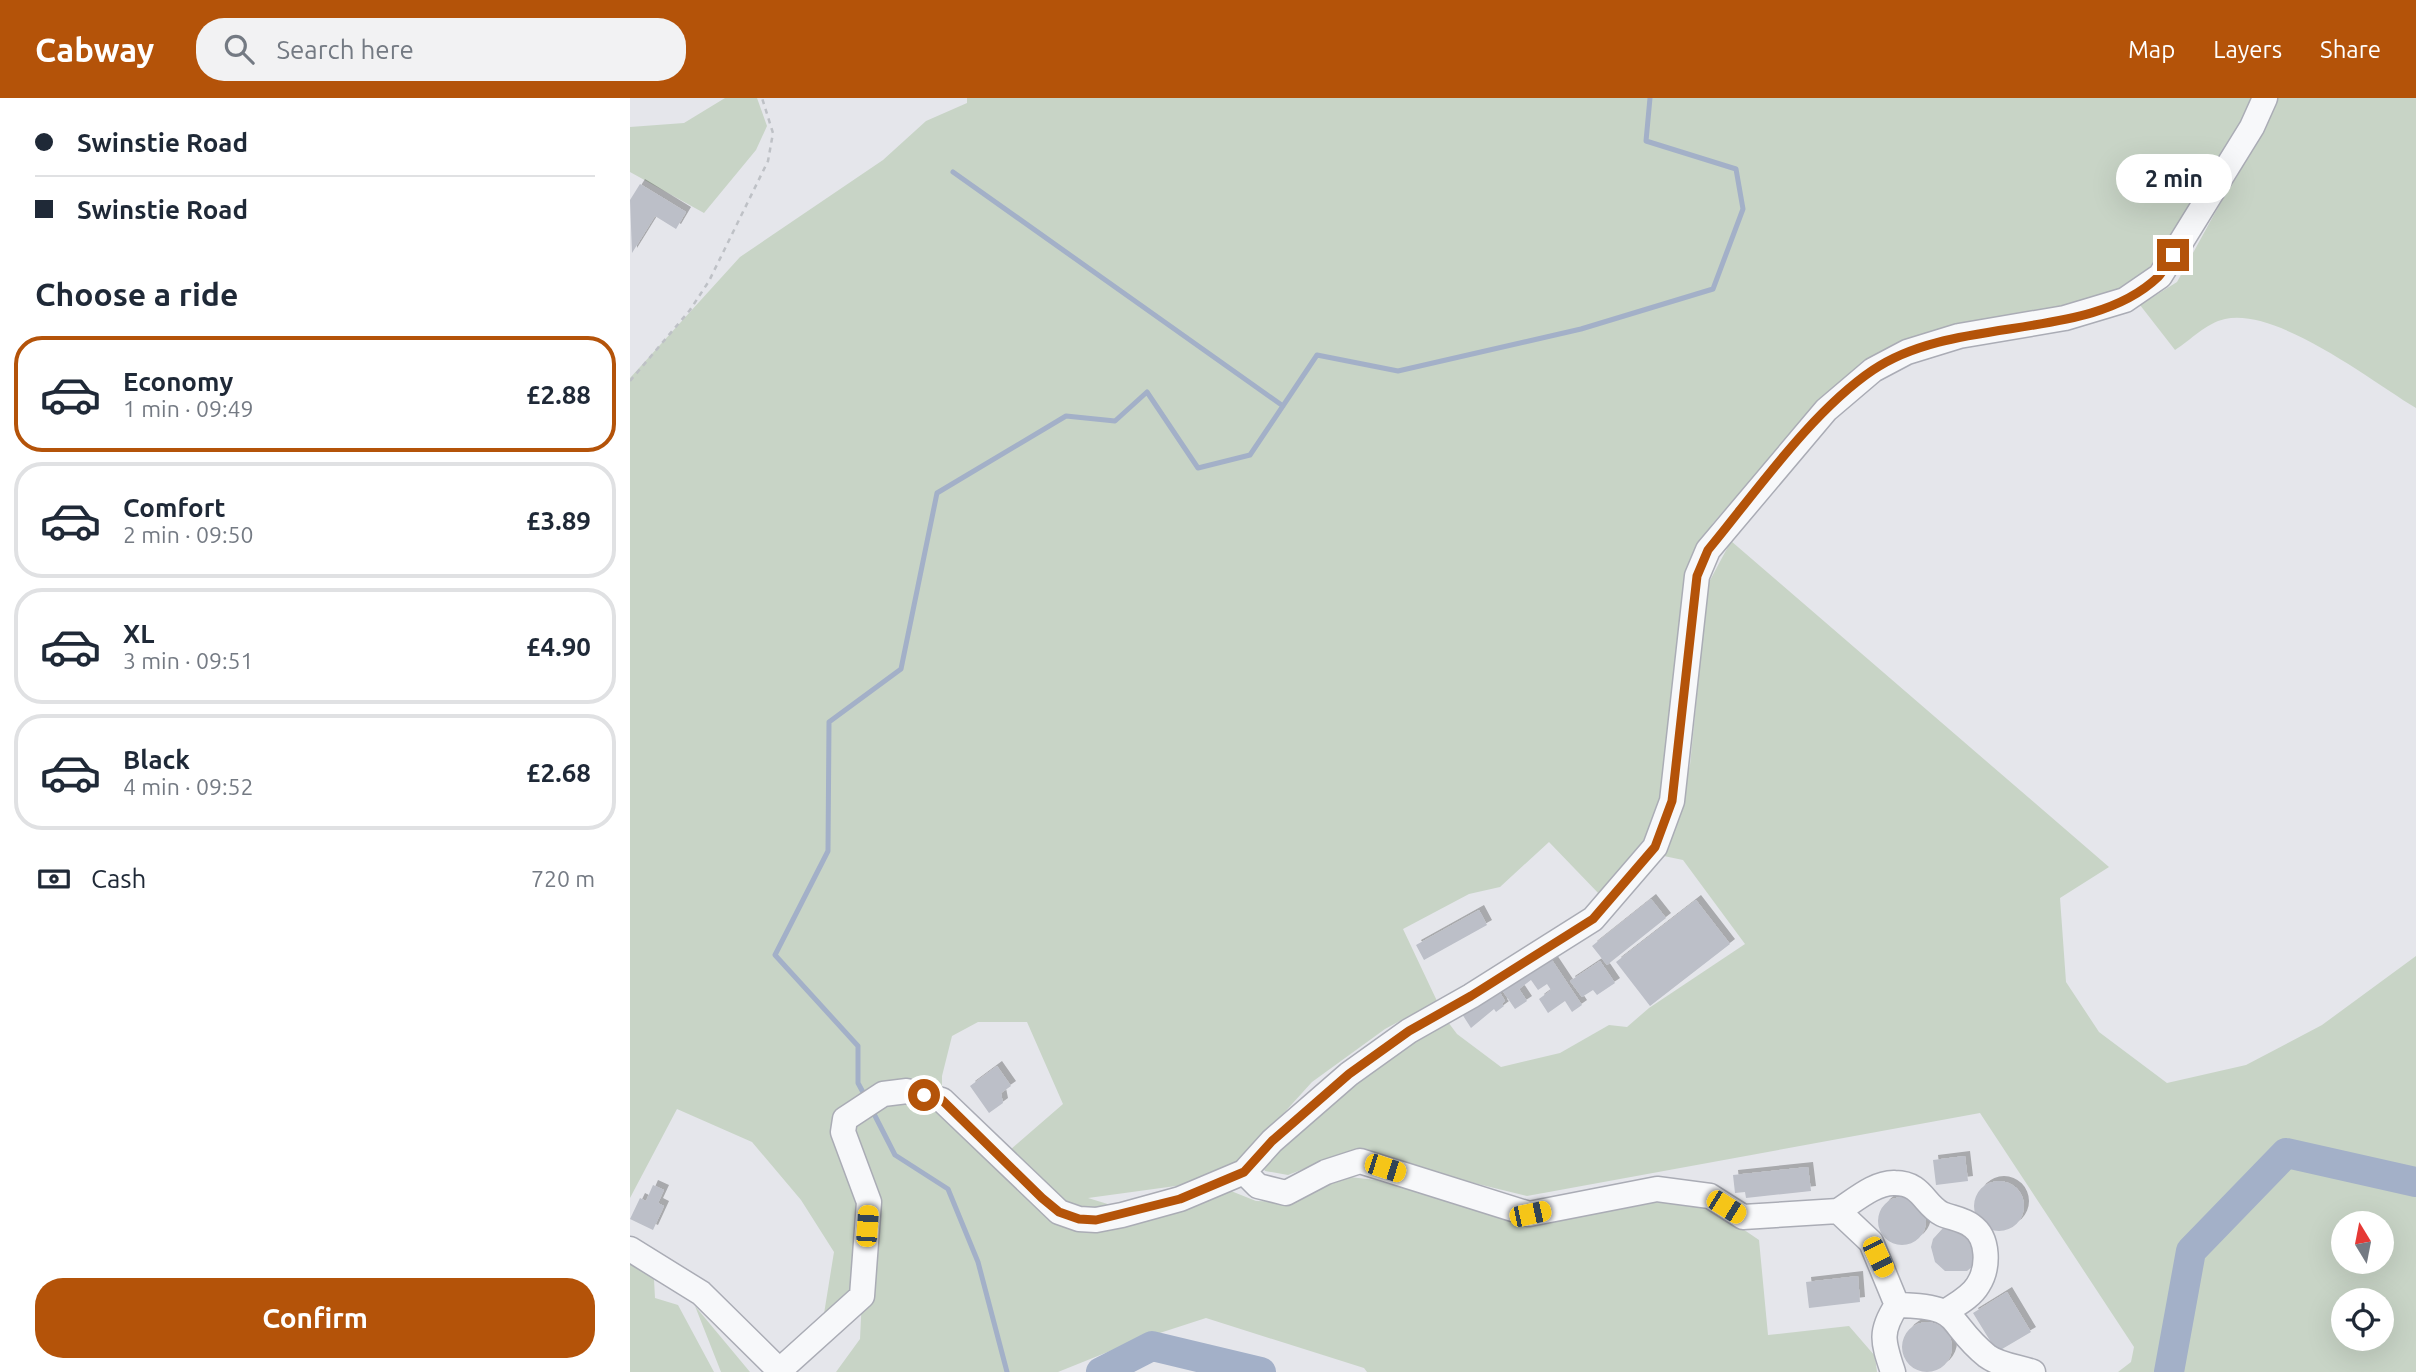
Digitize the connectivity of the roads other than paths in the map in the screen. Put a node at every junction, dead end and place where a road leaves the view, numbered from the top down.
1 (2265, 98) edge
2 (1244, 1172) junction
3 (1838, 1211) junction
4 (630, 1250) edge
5 (1898, 1305) junction
6 (1945, 1312) junction
7 (780, 1371) edge
8 (1893, 1372) edge
9 (2033, 1372) edge

1 - 2 street
2 - 3 street
2 - 7 street
3 - 5 street
3 - 6 street
4 - 7 street
5 - 6 street
5 - 8 street
6 - 9 street

